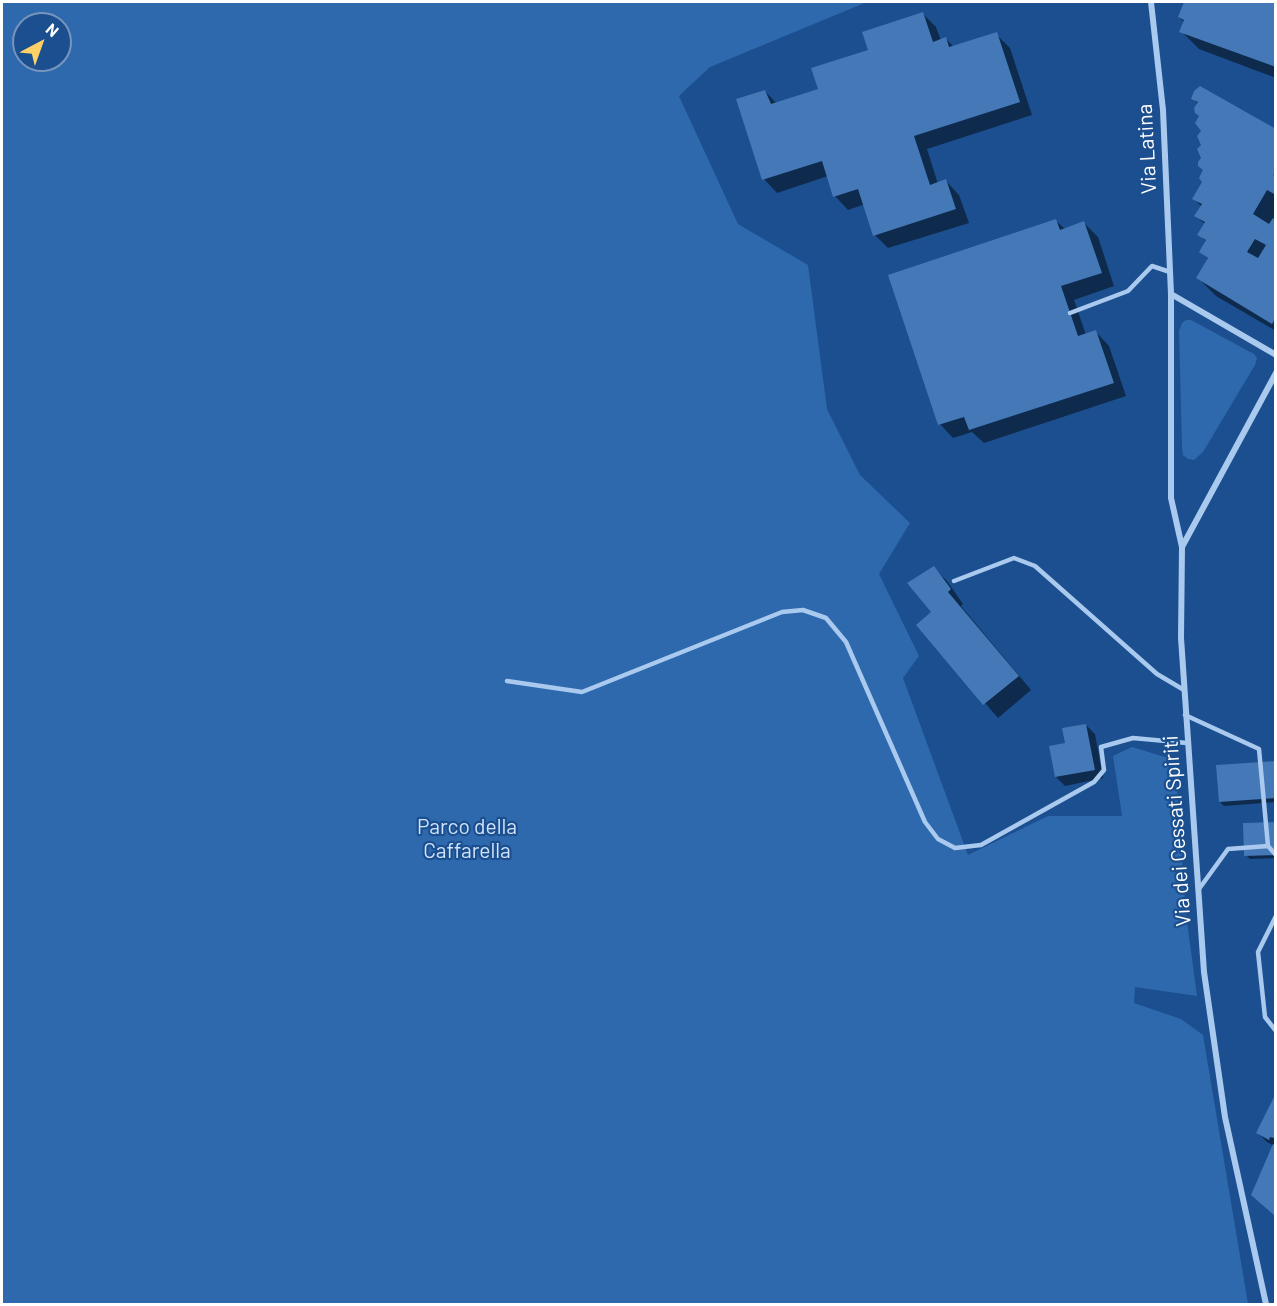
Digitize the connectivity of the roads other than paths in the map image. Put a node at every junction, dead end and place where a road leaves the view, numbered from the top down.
1 (1151, 2) edge
2 (1170, 272) junction
3 (1171, 294) junction
4 (1070, 313) dead end
5 (1275, 355) edge
6 (1275, 373) edge
7 (1182, 546) junction
8 (954, 581) dead end
9 (507, 681) dead end
10 (1184, 690) junction
11 (1185, 715) junction
12 (1187, 743) junction
13 (1268, 846) junction
14 (1275, 855) edge
15 (1197, 892) junction
16 (1275, 916) edge
17 (1275, 1031) edge
18 (1266, 1305) edge

1 - 2 street, Via Latina
2 - 3 street, Via Latina
2 - 4 lane
3 - 5 street
3 - 7 street, Via Latina
6 - 7 street, Via dei Cessati Spiriti
7 - 10 street, Via dei Cessati Spiriti
8 - 10 lane
9 - 12 lane
10 - 11 street, Via dei Cessati Spiriti
11 - 12 street, Via dei Cessati Spiriti
11 - 13 lane
12 - 15 street, Via dei Cessati Spiriti
13 - 14 lane
13 - 15 lane
15 - 18 street, Via dei Cessati Spiriti
16 - 17 lane

